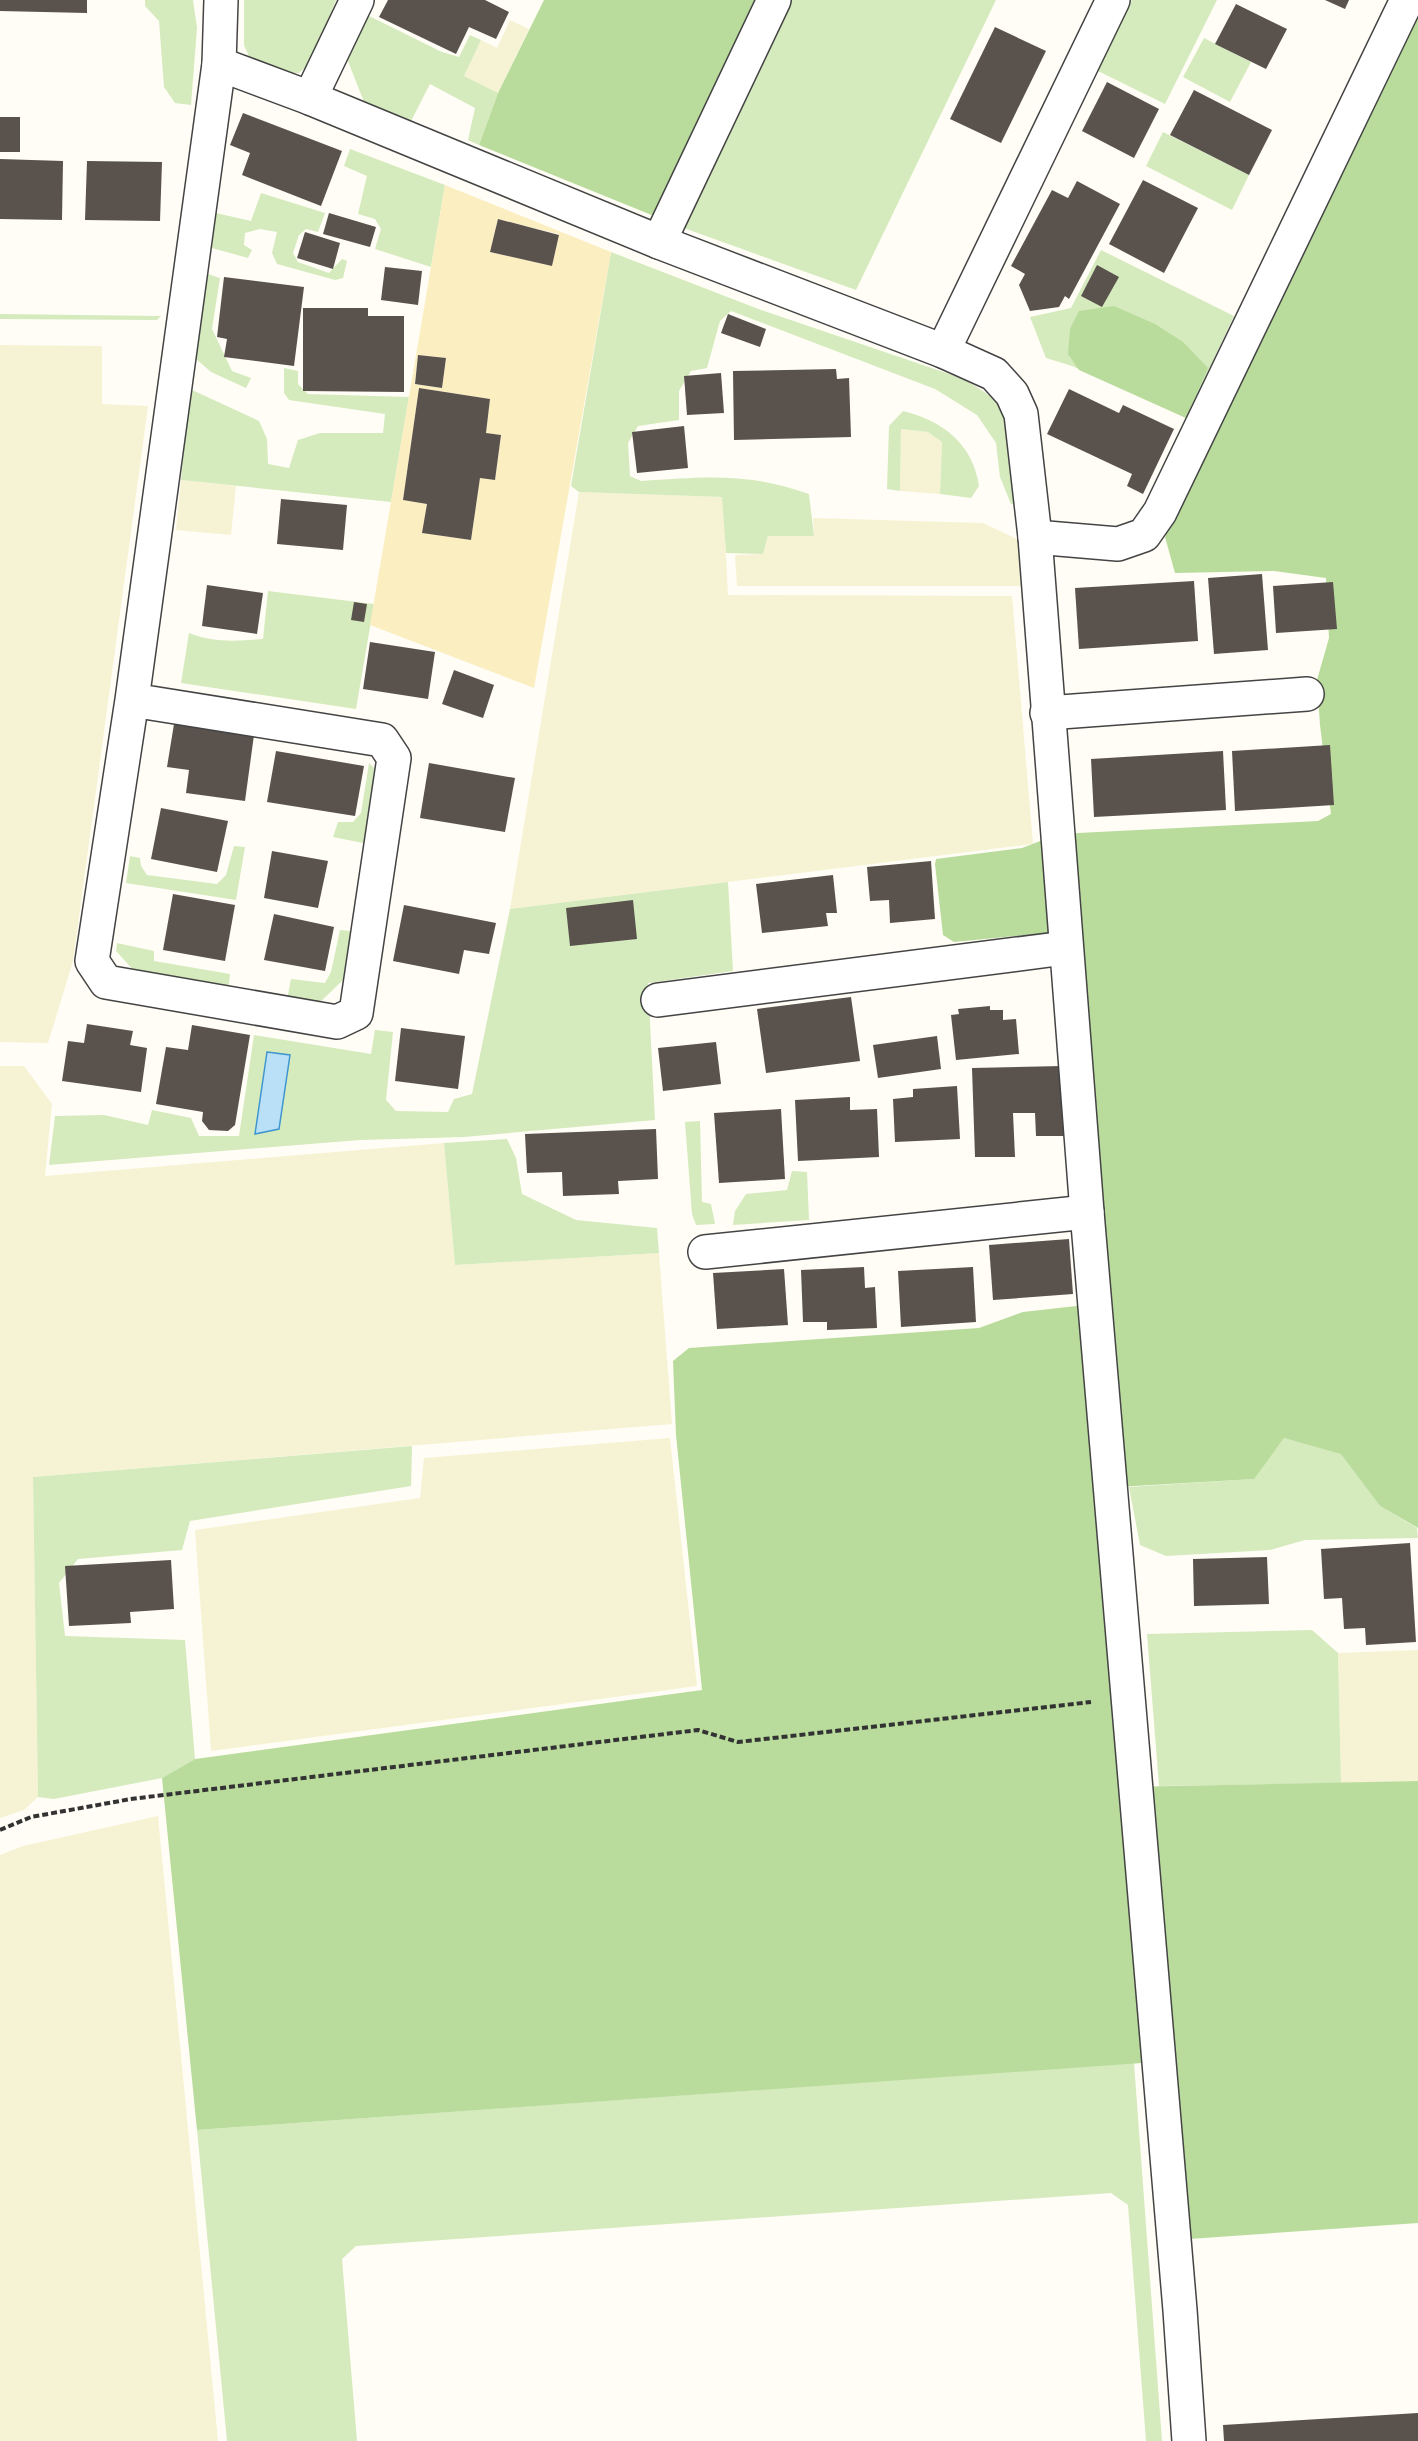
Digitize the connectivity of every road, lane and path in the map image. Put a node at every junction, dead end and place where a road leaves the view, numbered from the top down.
1 (222, 0) edge
2 (357, 0) edge
3 (774, 0) edge
4 (1113, 0) edge
5 (1407, 0) edge
6 (219, 64) junction
7 (310, 98) junction
8 (659, 243) junction
9 (943, 351) junction
10 (1035, 537) junction
11 (1307, 694) dead end
12 (132, 700) junction
13 (1047, 713) junction
14 (1065, 948) junction
15 (658, 1000) dead end
16 (1087, 1212) junction
17 (705, 1252) dead end
18 (1129, 1698) junction
19 (0, 1830) edge
20 (1189, 2441) edge

1 - 6 street
2 - 7 street
3 - 8 street
4 - 9 street
5 - 10 street
6 - 7 street
6 - 12 street
7 - 8 street
8 - 9 street
9 - 10 street
10 - 13 street
11 - 13 street
12 - 12 street
13 - 14 street
14 - 15 street
14 - 16 street
16 - 17 street
16 - 18 street
18 - 19 path
18 - 20 street

